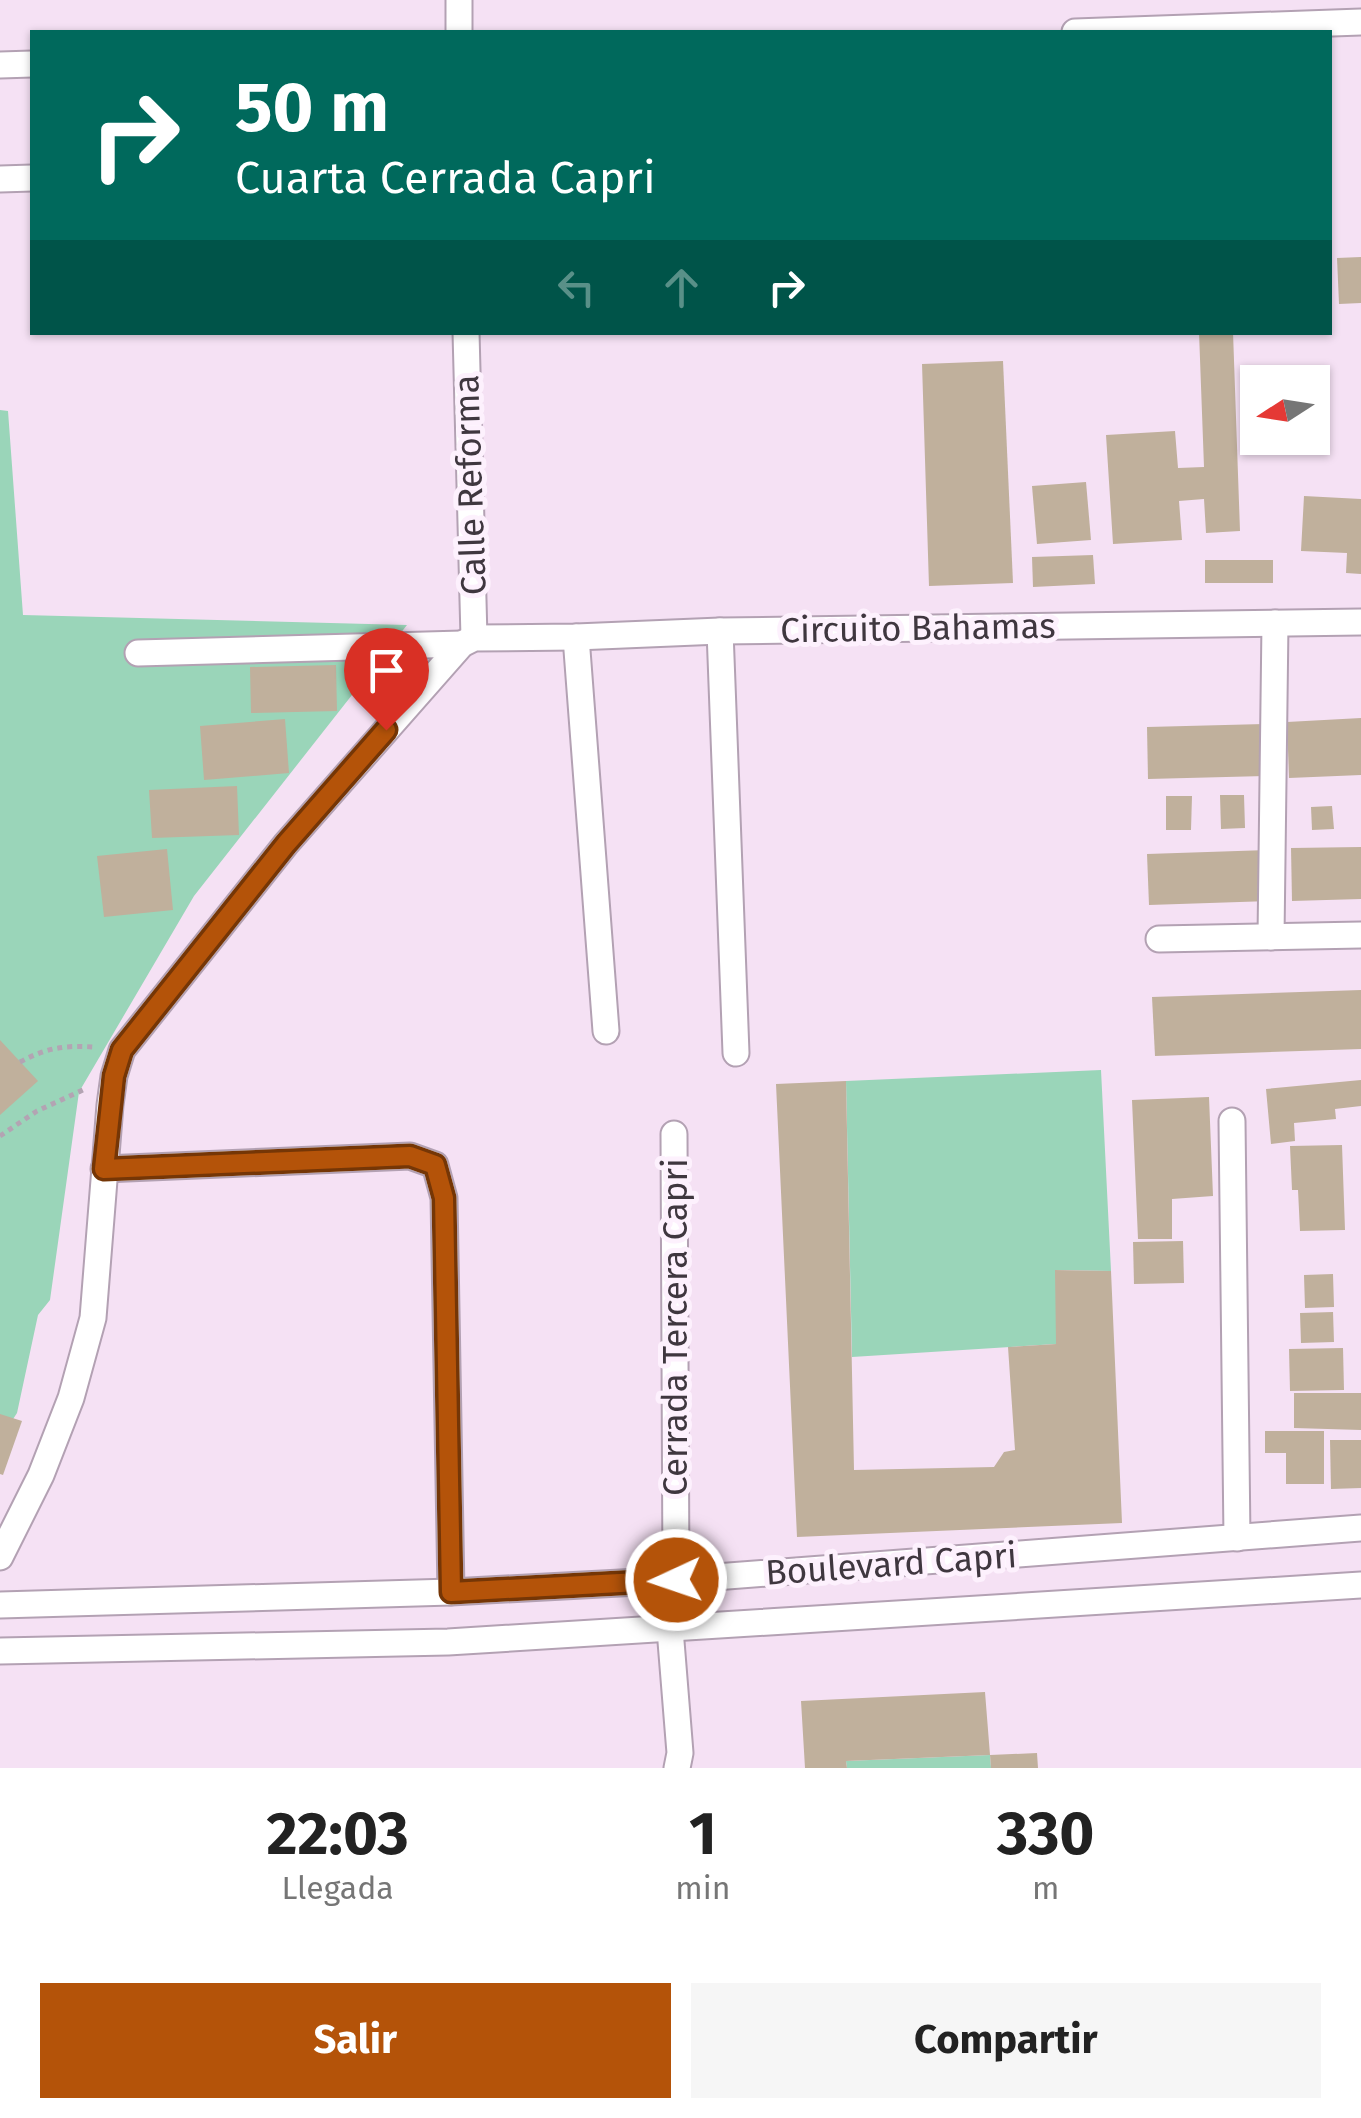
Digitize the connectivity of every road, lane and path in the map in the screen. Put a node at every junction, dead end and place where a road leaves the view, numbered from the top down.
1 (459, 0) edge
2 (1361, 22) edge
3 (459, 30) edge
4 (1132, 30) edge
5 (30, 64) edge
6 (0, 65) edge
7 (30, 178) edge
8 (0, 179) edge
9 (466, 335) edge
10 (1361, 622) edge
11 (1275, 623) junction
12 (720, 631) junction
13 (576, 637) junction
14 (468, 641) junction
15 (138, 652) dead end
16 (1361, 935) edge
17 (1271, 937) junction
18 (1159, 940) dead end
19 (606, 1030) dead end
20 (122, 1050) junction
21 (736, 1053) dead end
22 (20, 1062) dead end
23 (114, 1076) junction
24 (1232, 1121) dead end
25 (674, 1134) dead end
26 (0, 1136) edge
27 (104, 1169) junction
28 (1361, 1528) edge
29 (1238, 1538) junction
30 (0, 1557) edge
31 (676, 1580) junction
32 (1361, 1585) edge
33 (451, 1592) junction
34 (0, 1605) edge
35 (670, 1629) junction
36 (0, 1651) edge
37 (677, 1768) edge

1 - 3 street
2 - 4 street
5 - 6 street
7 - 8 street
9 - 14 street, Calle Reforma
10 - 11 street, Circuito Bahamas
11 - 12 street, Circuito Bahamas
11 - 17 street
12 - 13 street, Circuito Bahamas
12 - 21 street
13 - 14 street, Circuito Bahamas
13 - 19 street
14 - 15 street, Circuito Bahamas
14 - 20 street
16 - 17 street
17 - 18 street
20 - 22 path
20 - 23 street
23 - 26 path
23 - 27 street
24 - 29 street
25 - 31 street, Cerrada Tercera Capri
27 - 30 street
27 - 33 street
28 - 29 street, Boulevard Capri
29 - 31 street, Boulevard Capri
31 - 33 street, Boulevard Capri
32 - 35 street, Boulevard Capri
33 - 34 street, Boulevard Capri
35 - 36 street, Boulevard Capri
35 - 37 street

